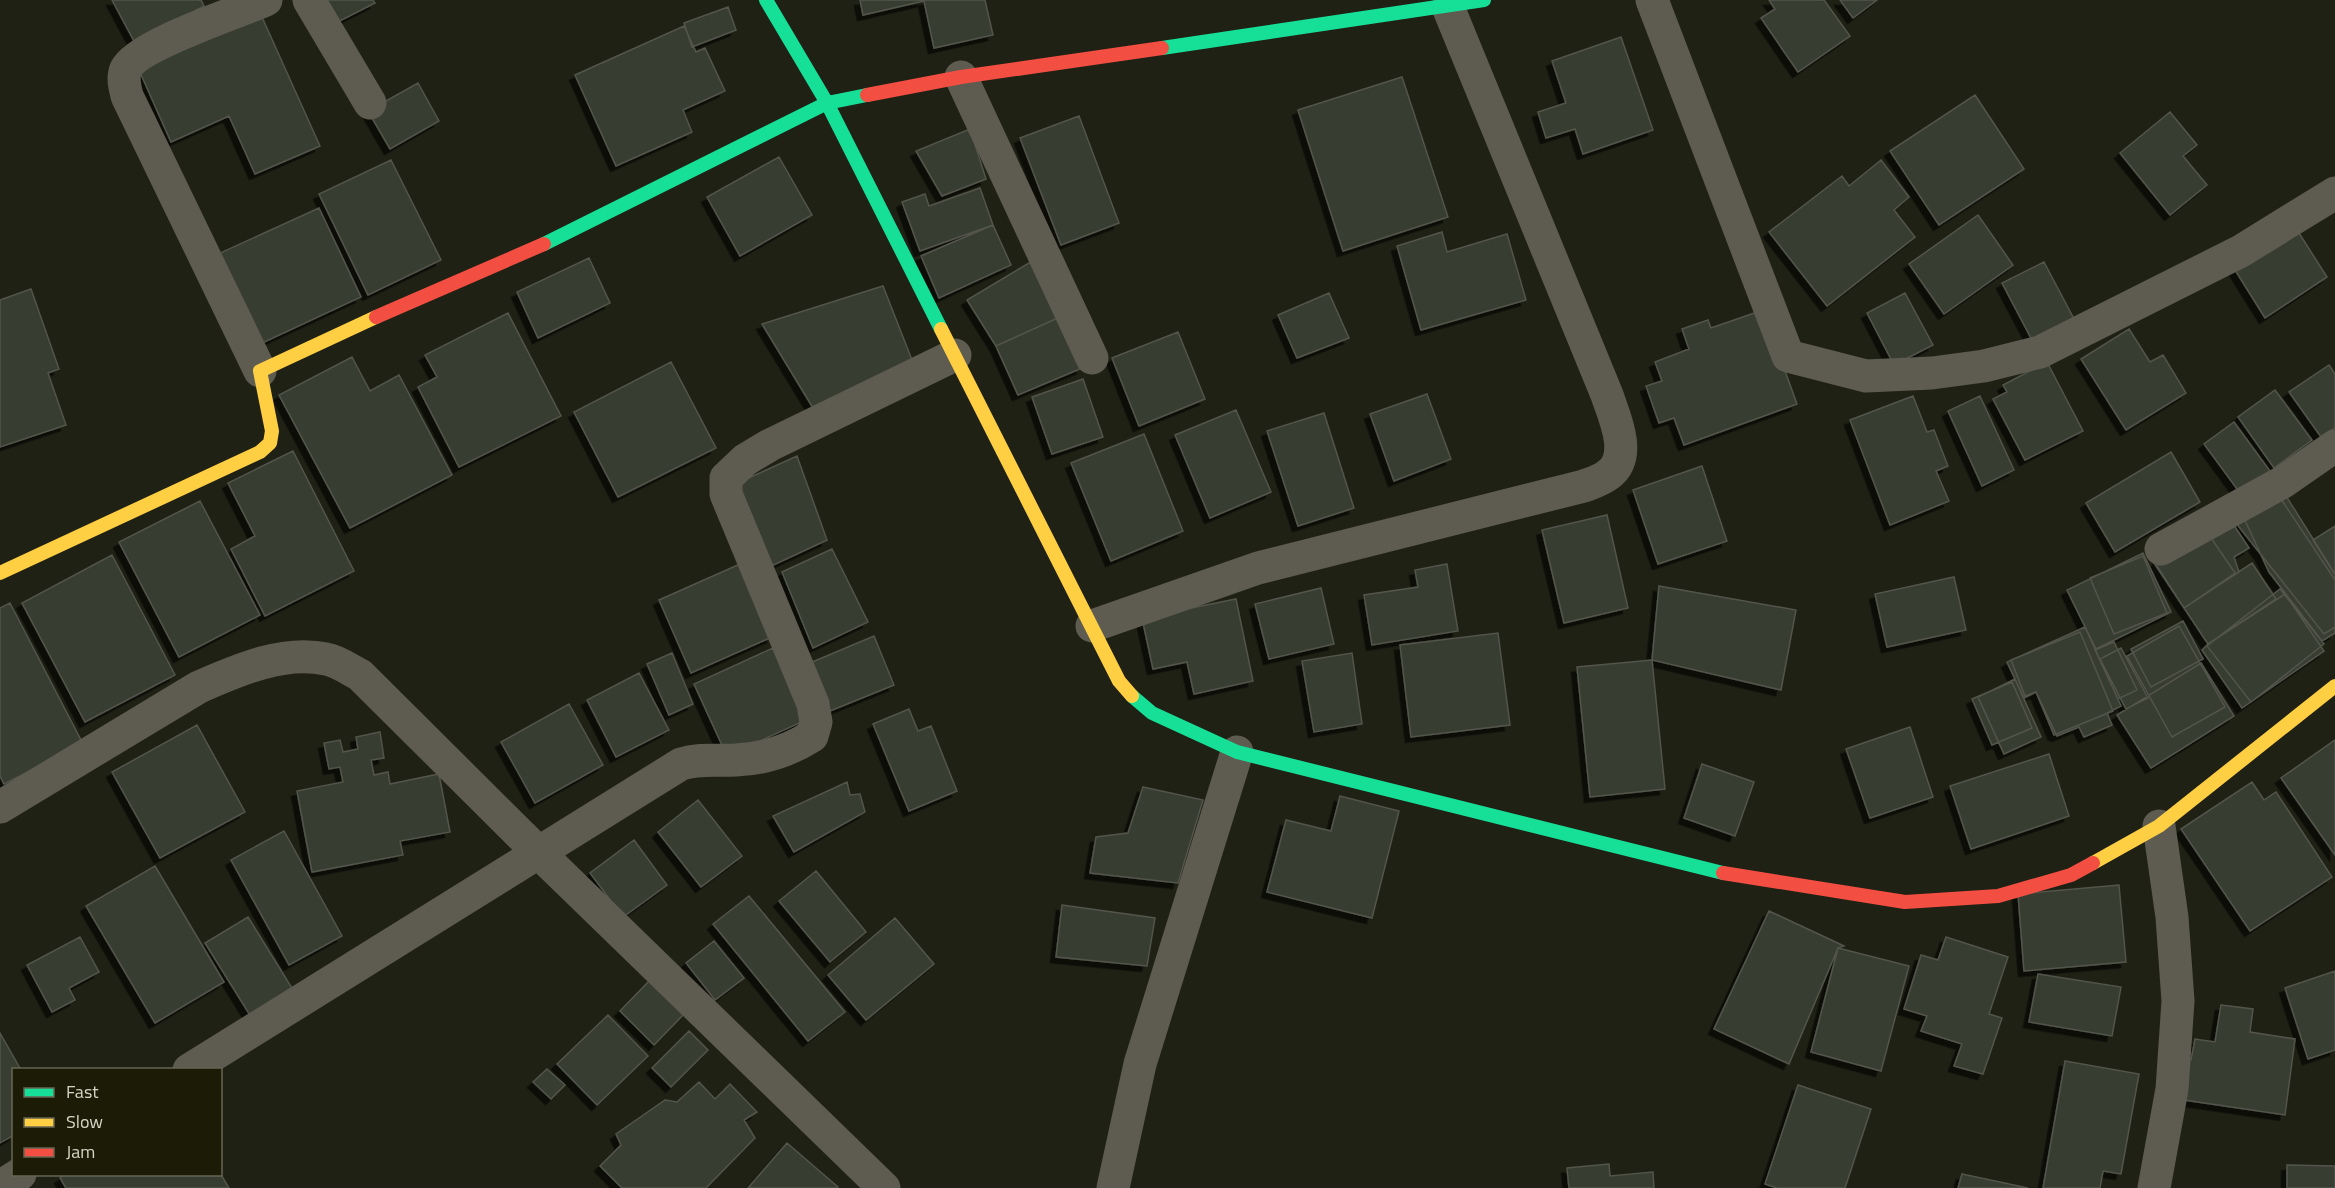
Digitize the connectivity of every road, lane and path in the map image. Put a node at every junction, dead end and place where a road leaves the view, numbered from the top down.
1 (266, 0) edge
2 (309, 0) edge
3 (766, 0) edge
4 (1484, 0) edge
5 (1652, 0) edge
6 (1448, 7) junction
7 (961, 77) junction
8 (370, 103) dead end
9 (828, 103) junction
10 (2335, 193) edge
11 (955, 355) junction
12 (1092, 358) dead end
13 (260, 370) junction
14 (2335, 446) edge
15 (2162, 549) dead end
16 (0, 573) edge
17 (1092, 626) junction
18 (2335, 686) edge
19 (1237, 752) junction
20 (0, 807) edge
21 (2159, 826) junction
22 (538, 853) junction
23 (192, 1068) edge
24 (17, 1176) edge
25 (0, 1187) edge
26 (884, 1188) edge
27 (1113, 1188) edge
28 (2154, 1188) edge

1 - 13 street
2 - 8 street
3 - 9 street
4 - 6 street
5 - 10 street
6 - 7 street
6 - 17 street
7 - 9 street
7 - 12 street
9 - 11 street
9 - 13 street
11 - 17 street
11 - 22 street
13 - 16 street
14 - 15 street
17 - 19 street
18 - 21 street
19 - 21 street
19 - 27 street
20 - 22 street
21 - 28 street
22 - 23 street
22 - 26 street
24 - 25 street

